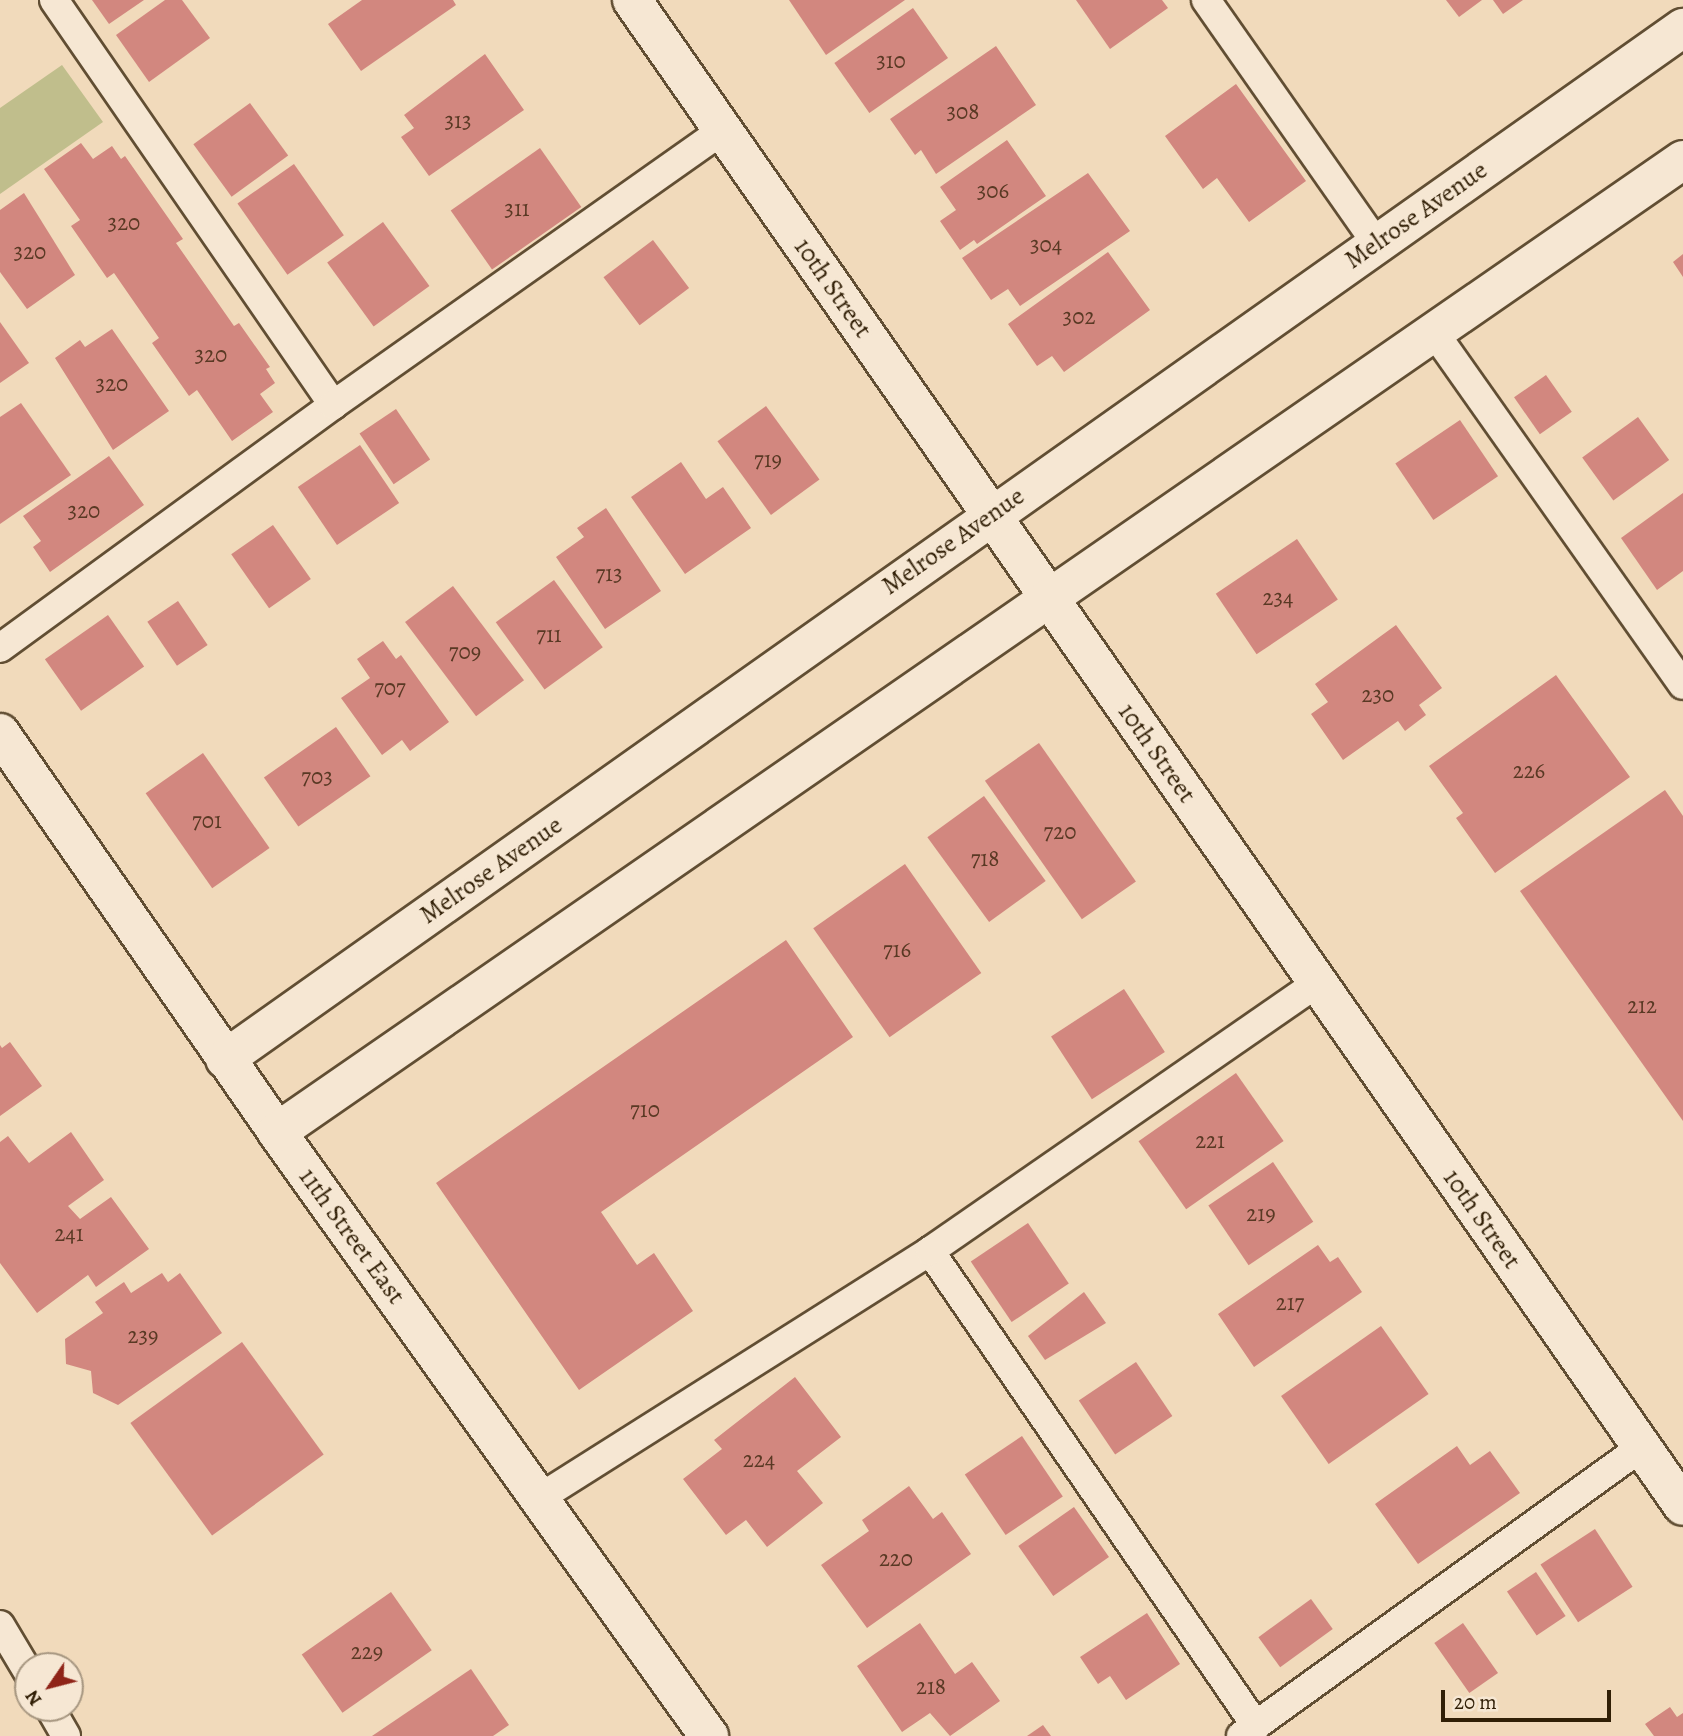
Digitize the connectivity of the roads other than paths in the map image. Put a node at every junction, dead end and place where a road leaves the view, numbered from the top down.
1 (54, 0) edge
2 (632, 0) edge
3 (1206, 0) edge
4 (1683, 28) edge
5 (723, 130) junction
6 (1683, 160) edge
7 (1376, 243) junction
8 (1436, 334) junction
9 (333, 405) junction
10 (990, 514) junction
11 (1050, 600) junction
12 (0, 648) edge
13 (1683, 685) edge
14 (0, 733) edge
15 (1317, 983) junction
16 (225, 1059) junction
17 (277, 1132) junction
18 (930, 1251) junction
19 (1641, 1447) junction
20 (541, 1497) junction
21 (1683, 1506) edge
22 (0, 1625) edge
23 (16, 1652) edge
24 (1249, 1731) edge
25 (709, 1736) edge

1 - 9 lane
2 - 5 street, 10th Street
3 - 7 lane
4 - 7 street, Melrose Avenue
5 - 9 lane
5 - 10 street, 10th Street
6 - 8 street
7 - 10 street, Melrose Avenue
8 - 11 street
8 - 13 lane
9 - 12 lane
10 - 11 street, 10th Street
10 - 16 street, Melrose Avenue
11 - 15 street, 10th Street
11 - 17 street
14 - 16 street, 11th Street East
15 - 18 lane
15 - 19 street, 10th Street
16 - 17 street, 11th Street East
17 - 20 street, 11th Street East
18 - 20 lane
18 - 24 lane
19 - 21 street, 10th Street
19 - 24 lane
20 - 25 street, 11th Street East
22 - 23 lane

